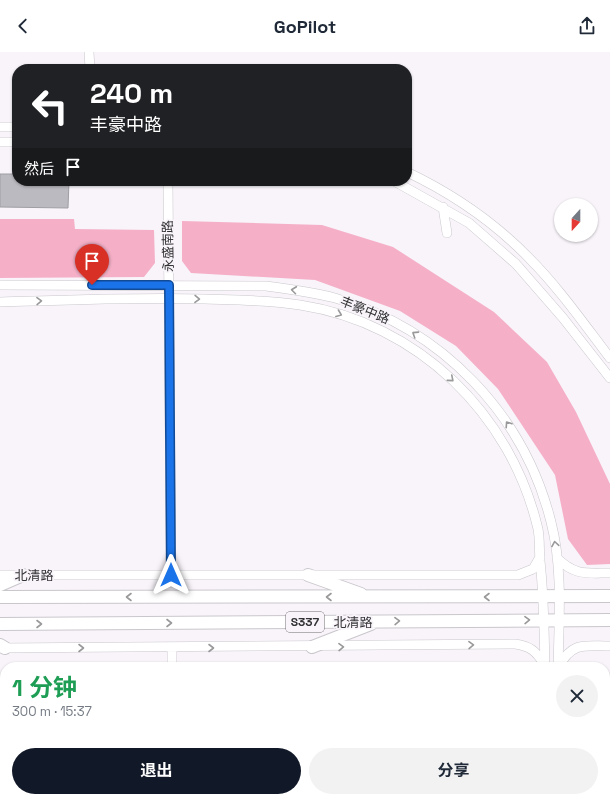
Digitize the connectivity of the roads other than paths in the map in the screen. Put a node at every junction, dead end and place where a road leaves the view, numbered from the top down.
1 (89, 52) edge
2 (90, 64) edge
3 (0, 127) edge
4 (12, 128) edge
5 (0, 142) edge
6 (12, 142) edge
7 (412, 175) edge
8 (168, 186) edge
9 (403, 186) edge
10 (443, 207) junction
11 (448, 234) dead end
12 (0, 285) edge
13 (169, 285) junction
14 (169, 298) junction
15 (0, 302) edge
16 (610, 358) edge
17 (610, 378) edge
18 (540, 557) junction
19 (557, 558) junction
20 (610, 573) edge
21 (308, 574) junction
22 (0, 575) edge
23 (23, 575) junction
24 (171, 575) junction
25 (0, 584) edge
26 (610, 596) edge
27 (0, 597) edge
28 (368, 597) junction
29 (544, 597) junction
30 (558, 597) junction
31 (544, 620) junction
32 (558, 620) junction
33 (610, 620) edge
34 (376, 621) junction
35 (0, 624) edge
36 (610, 646) edge
37 (2, 647) edge
38 (312, 647) junction
39 (172, 648) junction
40 (172, 662) edge
41 (543, 662) edge
42 (545, 662) edge
43 (558, 662) edge
44 (561, 662) edge

1 - 2 street
3 - 4 street
5 - 6 street
7 - 16 street
8 - 13 street, 永盛南路
9 - 10 street
10 - 11 street
10 - 17 street
12 - 13 street, 丰豪中路
13 - 14 street, 永盛南路
19 -> 13 street, 丰豪中路
15 -> 14 street, 丰豪中路
14 -> 18 street, 丰豪中路
14 - 24 street, 永盛南路
18 - 21 street, 北清路
18 - 29 street, 丰豪中路
19 - 20 street
19 - 30 street, 丰豪中路
21 - 24 street, 北清路
21 - 28 main road
22 - 23 street, 北清路
23 - 24 street, 北清路
23 - 25 main road
26 - 30 main road, 北清路 / S337
28 -> 27 main road, 北清路 / S337
29 -> 28 main road, 北清路 / S337
29 - 30 main road, 北清路 / S337
29 - 31 street, 丰豪中路
30 - 32 street, 丰豪中路
31 - 32 main road, 北清路 / S337
34 -> 31 main road, 北清路 / S337
31 - 42 street, 丰豪中路
32 - 33 main road, 北清路 / S337
32 - 43 street, 丰豪中路
35 -> 34 main road, 北清路 / S337
34 - 38 main road
36 - 44 street
37 -> 39 street, 北清路
39 -> 38 street, 北清路
38 -> 41 street, 北清路
39 - 40 street

